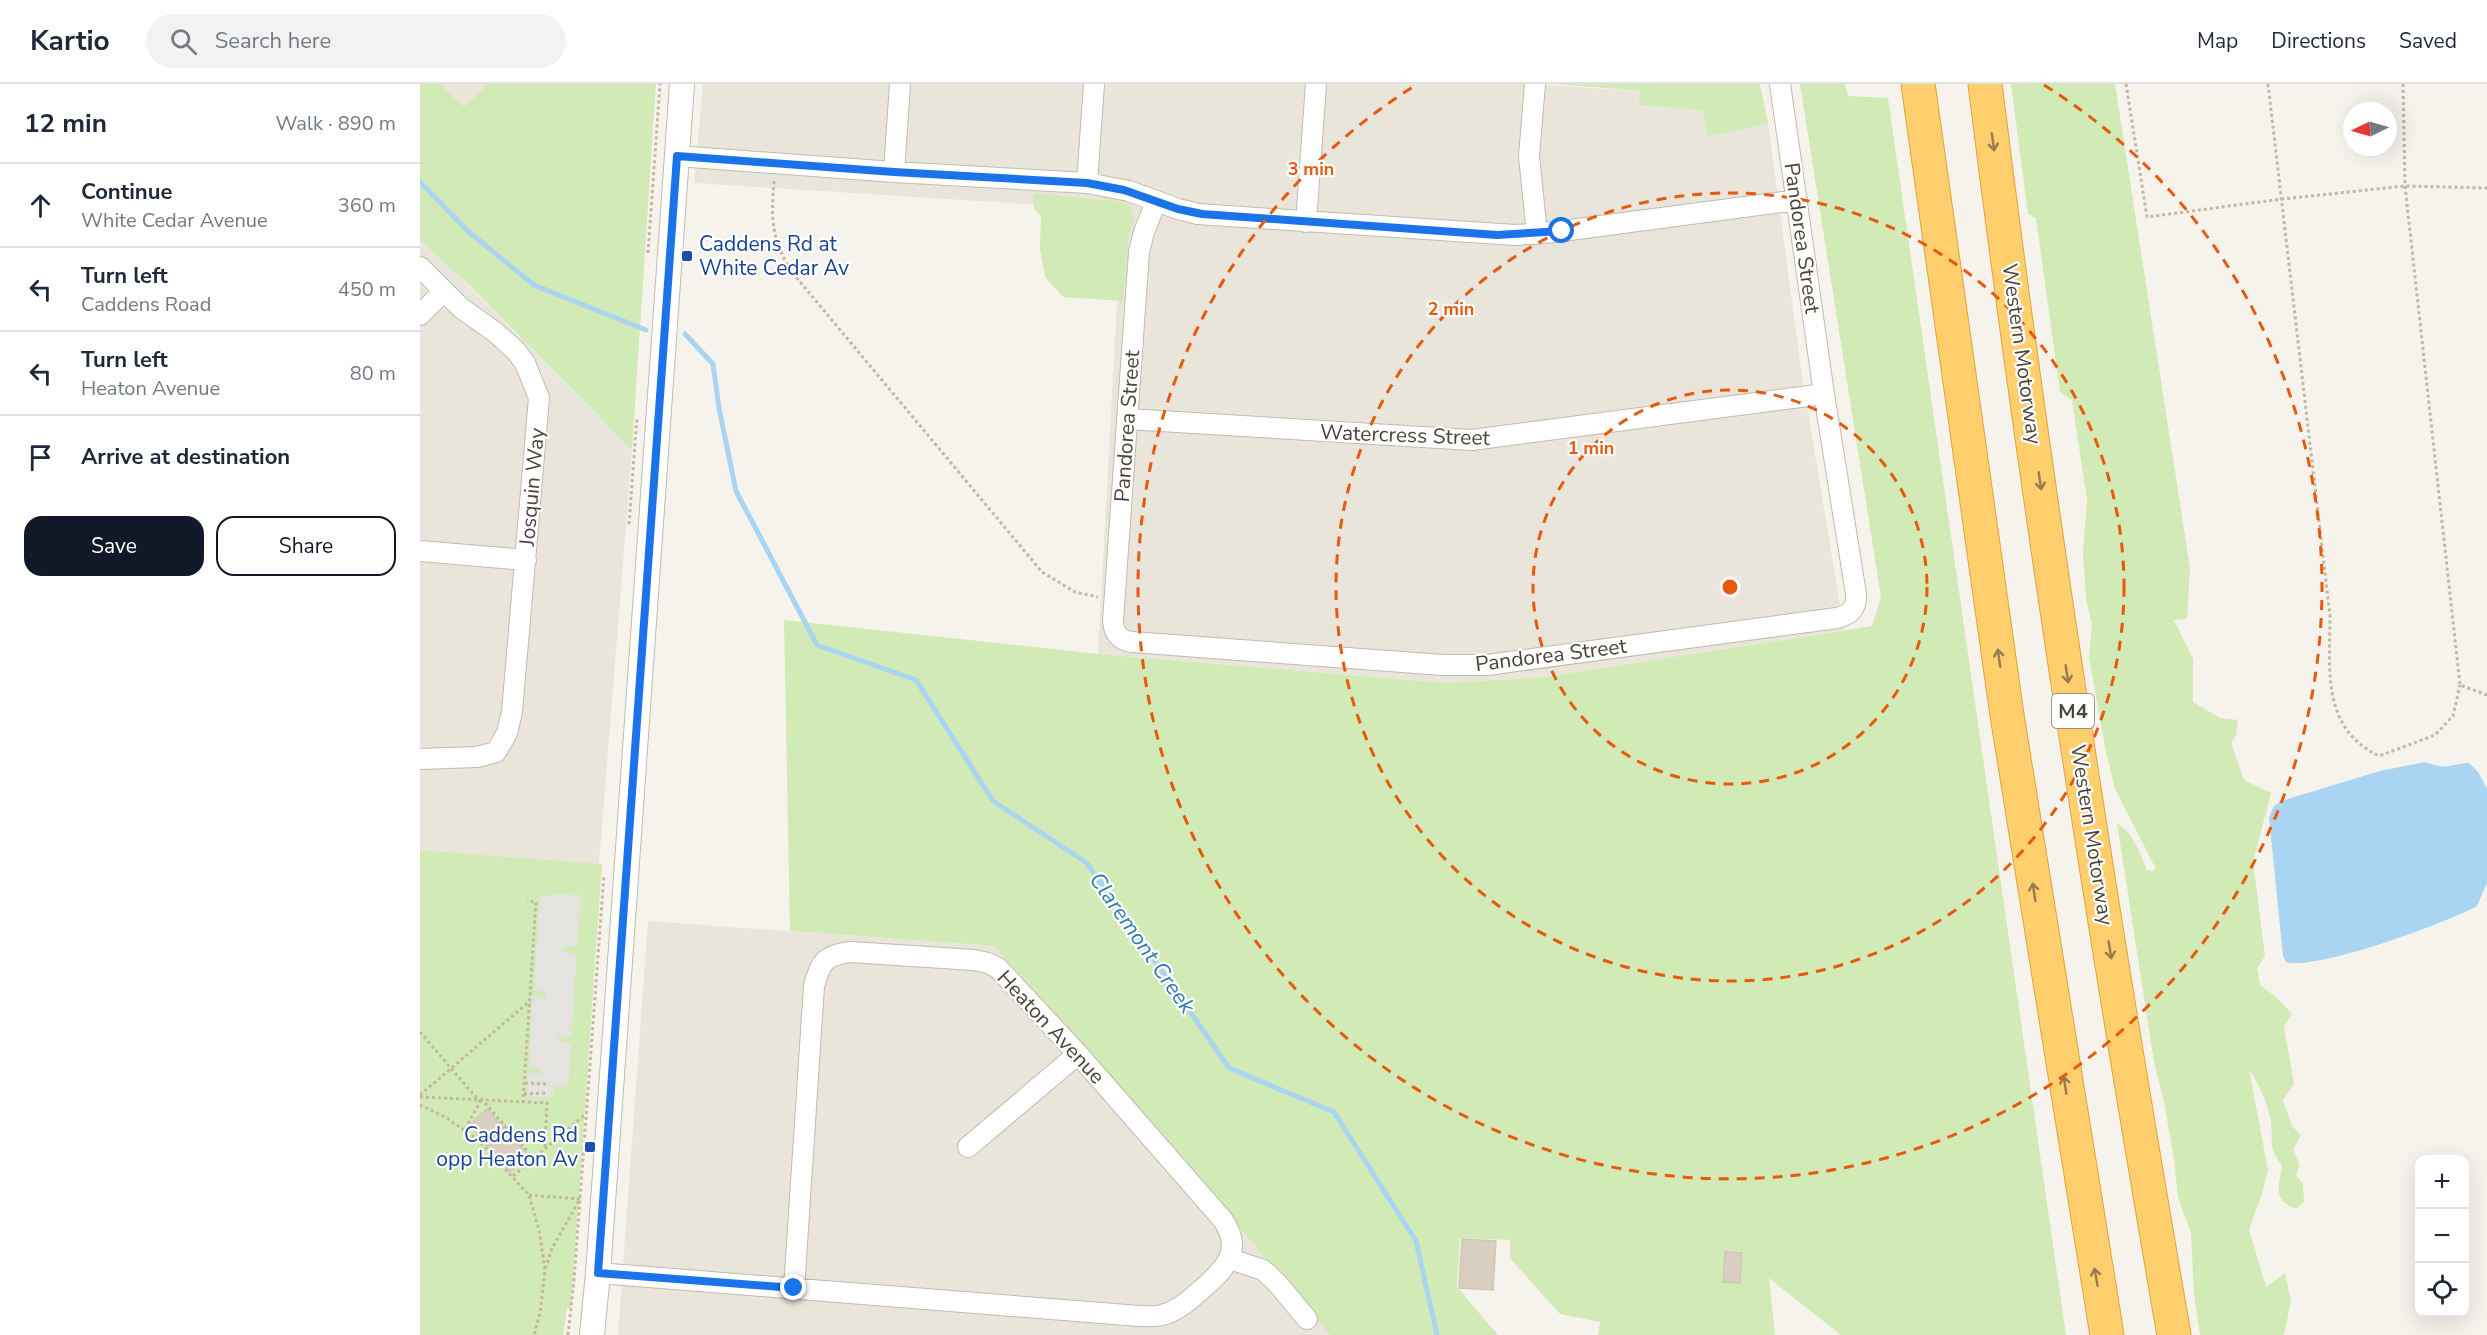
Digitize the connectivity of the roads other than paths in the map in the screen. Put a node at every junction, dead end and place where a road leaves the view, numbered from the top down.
1 (682, 84) edge
2 (900, 84) edge
3 (1094, 84) edge
4 (1316, 84) edge
5 (1535, 84) edge
6 (1780, 84) edge
7 (1918, 84) edge
8 (1985, 84) edge
9 (677, 156) junction
10 (894, 172) junction
11 (1087, 183) junction
12 (1797, 200) junction
13 (1156, 202) junction
14 (1306, 222) junction
15 (1537, 234) junction
16 (420, 267) edge
17 (444, 291) junction
18 (420, 315) edge
19 (1824, 394) junction
20 (1127, 419) junction
21 (420, 551) edge
22 (526, 560) junction
23 (420, 759) edge
24 (1078, 1054) junction
25 (968, 1147) dead end
26 (1230, 1259) junction
27 (598, 1273) junction
28 (794, 1288) junction
29 (1307, 1318) dead end
30 (592, 1335) edge
31 (2107, 1335) edge
32 (2174, 1335) edge

1 - 9 street
2 - 10 street
3 - 11 street
4 - 14 street
5 - 15 street
6 - 12 street, Pandorea Street
31 -> 7 highway
8 -> 32 highway, Western Motorway / M4
9 - 10 street
9 - 27 street
10 - 11 street
11 - 13 street
12 - 15 street
12 - 19 street, Pandorea Street
13 - 14 street
13 - 20 street, Pandorea Street
14 - 15 street
16 - 17 street, Josquin Way
17 - 18 street
17 - 22 street, Josquin Way
19 - 20 street, Watercress Street
19 - 20 street, Pandorea Street
21 - 22 street
22 - 23 street, Josquin Way
24 - 25 street
24 - 26 street, Heaton Avenue
24 - 28 street, Heaton Avenue
26 - 28 street
26 - 29 street
27 - 28 street
27 - 30 street

